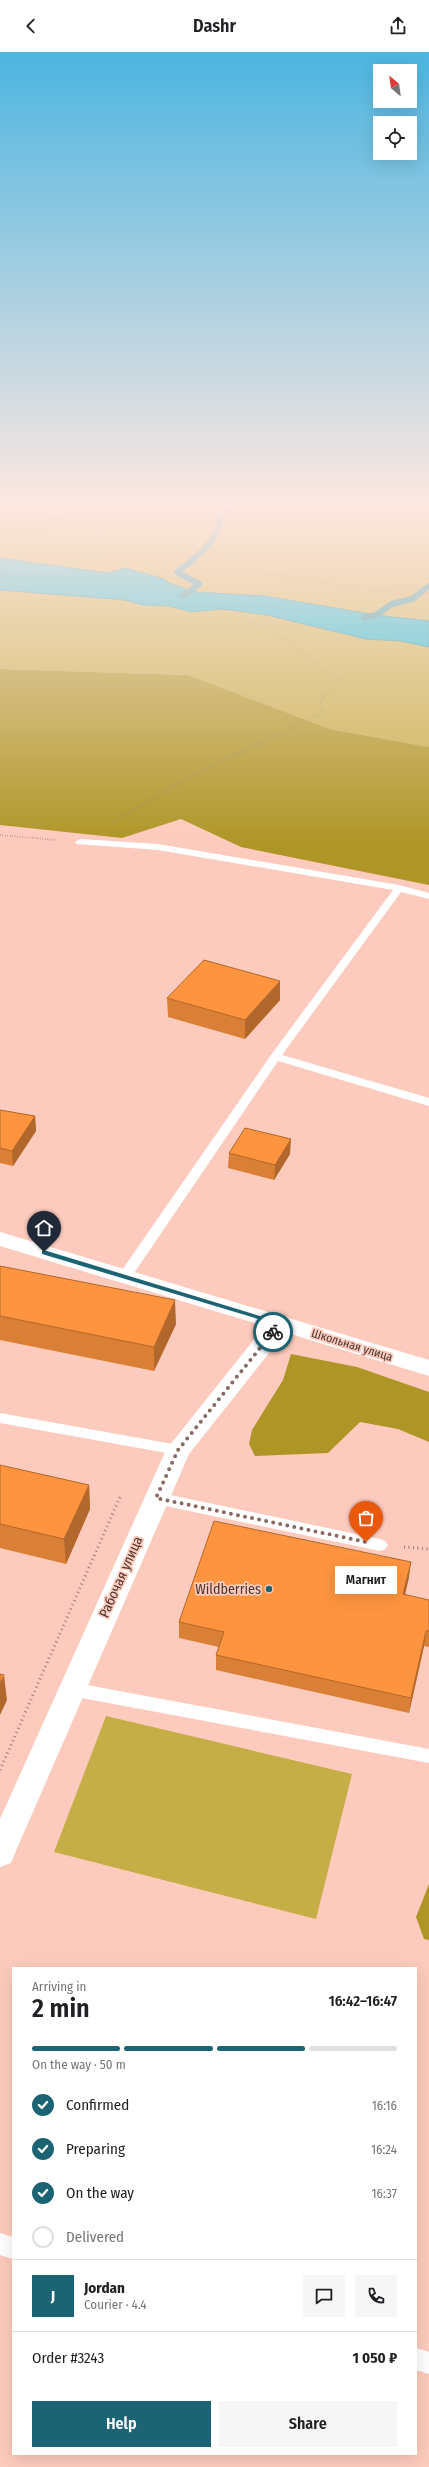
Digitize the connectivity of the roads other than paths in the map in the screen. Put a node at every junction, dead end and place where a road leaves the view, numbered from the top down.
1 (80, 842) road end
2 (399, 888) junction
3 (429, 896) edge
4 (275, 1057) junction
5 (429, 1102) edge
6 (0, 1239) edge
7 (125, 1276) junction
8 (280, 1323) junction
9 (429, 1368) edge
10 (0, 1418) edge
11 (178, 1450) junction
12 (156, 1498) junction
13 (380, 1545) dead end
14 (71, 1689) junction
15 (429, 1756) edge
16 (5, 1826) edge
17 (0, 1853) edge
18 (0, 2244) edge
19 (12, 2248) edge
20 (417, 2359) edge
21 (429, 2363) edge

1 - 2 lane
2 - 3 lane
2 - 4 lane
4 - 5 lane
4 - 7 lane
6 - 7 street, Школьная улица
7 - 8 street, Школьная улица
8 - 9 street, Школьная улица
8 - 11 street, Рабочая улица
10 - 11 lane
11 - 12 street, Рабочая улица
12 - 13 lane
12 - 14 street, Рабочая улица
14 - 15 lane
14 - 16 street, Рабочая улица
16 - 17 street, Рабочая улица
18 - 19 lane
20 - 21 lane

